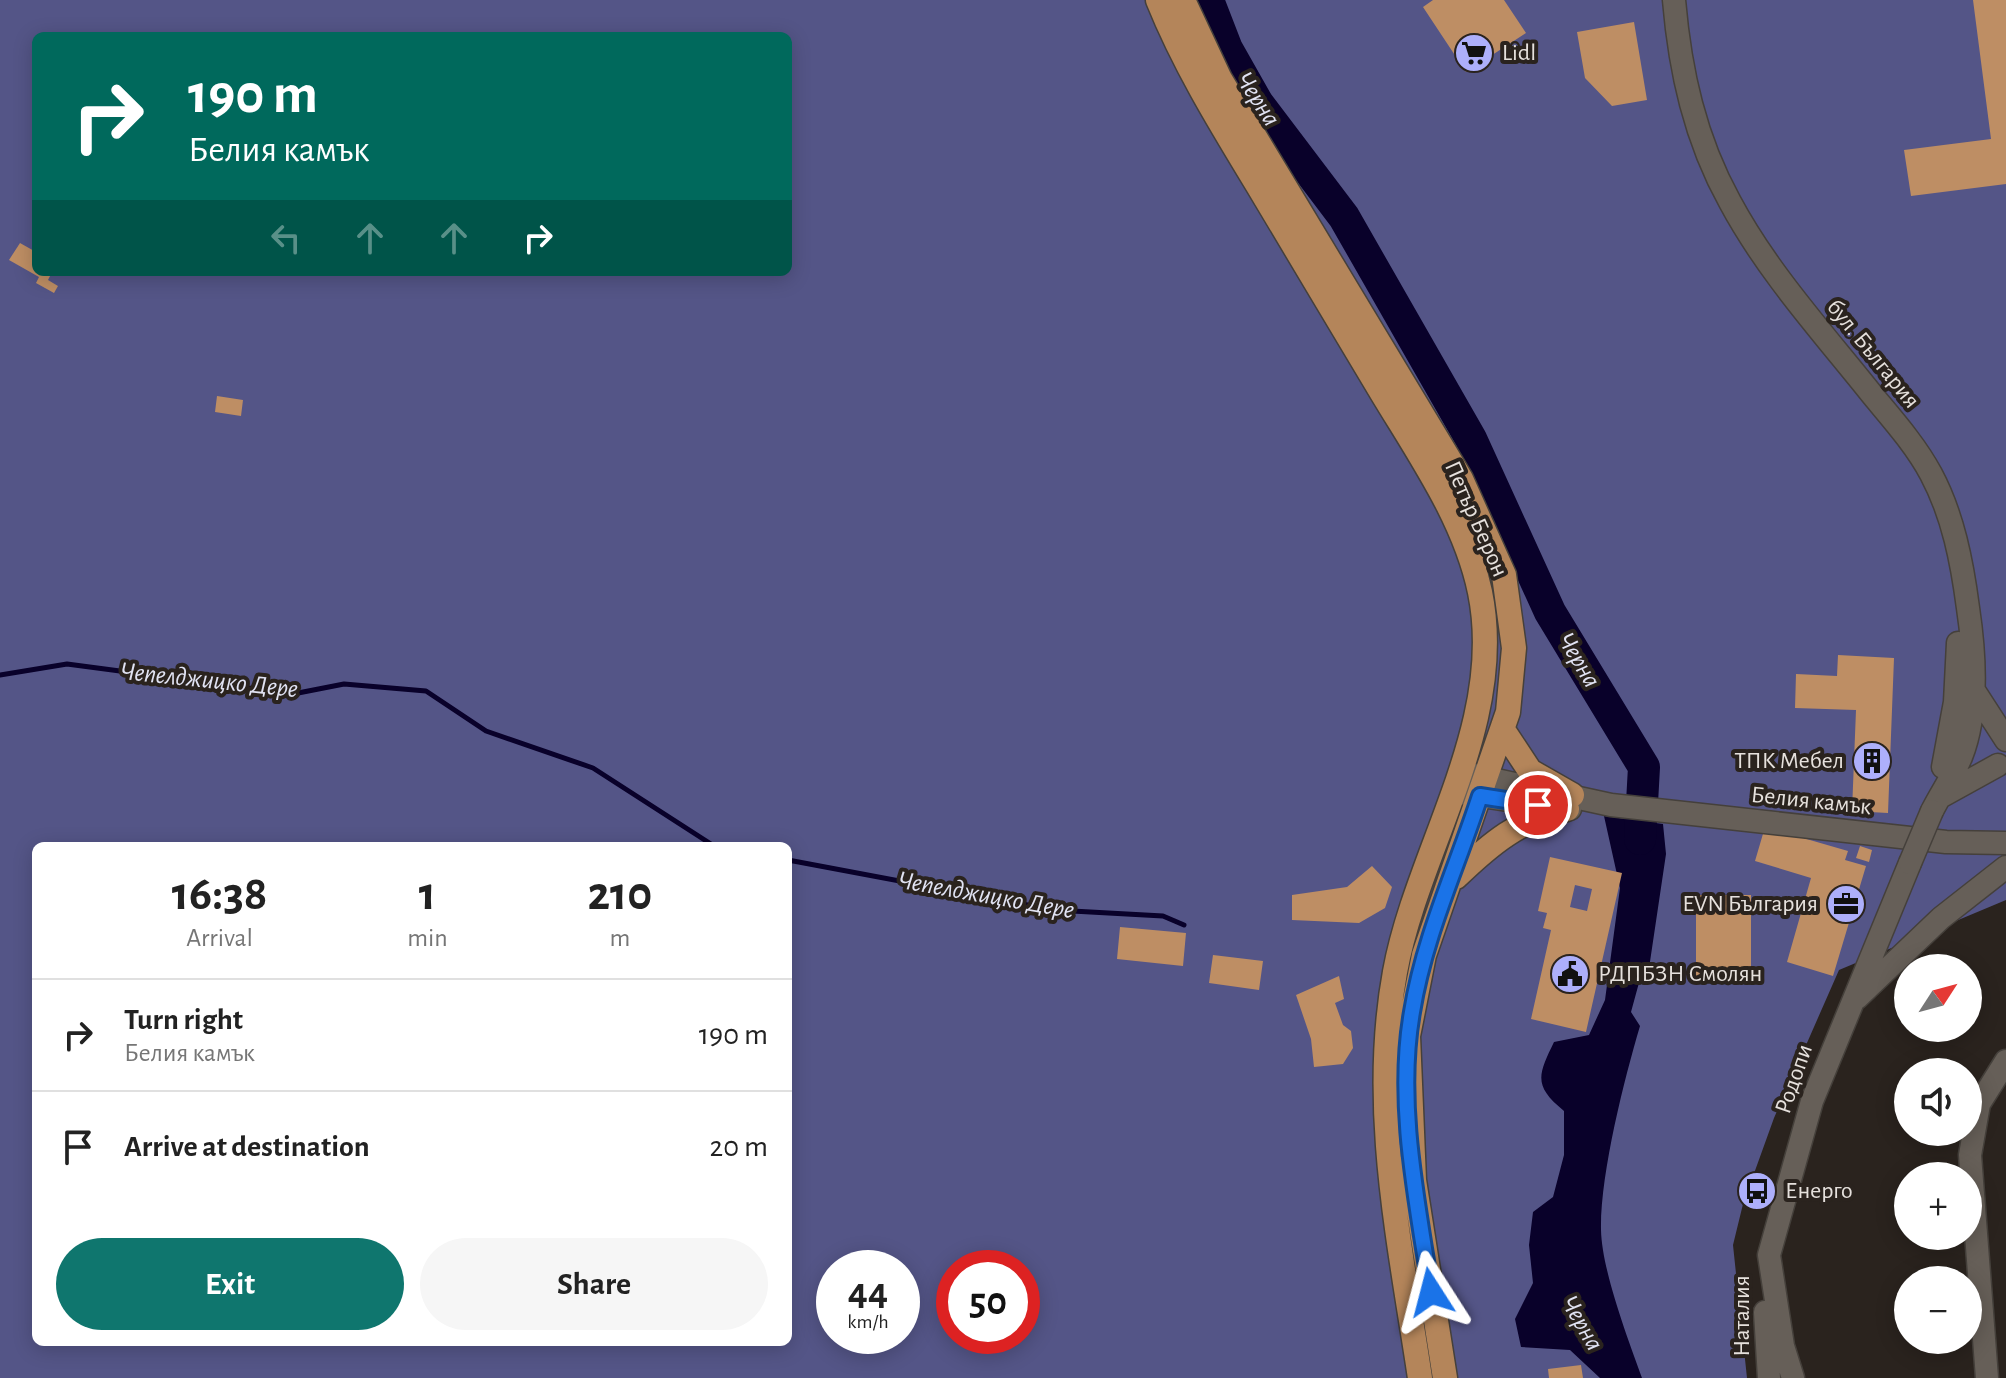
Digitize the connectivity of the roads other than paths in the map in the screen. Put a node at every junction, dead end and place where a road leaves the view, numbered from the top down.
1 (1158, 0) edge
2 (1183, 0) edge
3 (1660, 0) edge
4 (1674, 0) edge
5 (1973, 689) junction
6 (1503, 730) junction
7 (1956, 746) junction
8 (2004, 754) edge
9 (1459, 782) junction
10 (1484, 787) junction
11 (1569, 802) junction
12 (1936, 804) junction
13 (2006, 843) edge
14 (2006, 867) edge
15 (1451, 881) junction
16 (1847, 1008) junction
17 (2006, 1061) edge
18 (1769, 1255) junction
19 (1420, 1378) edge
20 (1445, 1378) edge
21 (1769, 1378) edge
22 (1793, 1378) edge
23 (1987, 1378) edge

1 - 9 main road, Петър Берон
2 - 6 main road, Петър Берон
3 - 7 street, бул. България
4 - 5 street, бул. България
5 - 7 street, бул. България
5 - 8 street
6 - 10 main road, Петър Берон
6 - 11 main road
7 - 8 street
7 - 12 street, Родопи
8 - 12 street
9 - 10 street, Белия камък
9 - 19 main road, Петър Берон
10 - 11 street, Белия камък
10 - 15 main road, Петър Берон
11 - 13 street, Белия камък
11 - 15 main road
12 - 16 street, Родопи, bridge
14 - 16 street
15 - 20 main road, Петър Берон
16 - 18 street, Родопи
17 - 23 street
18 - 21 street, Наталия
18 - 22 street, Родопи

